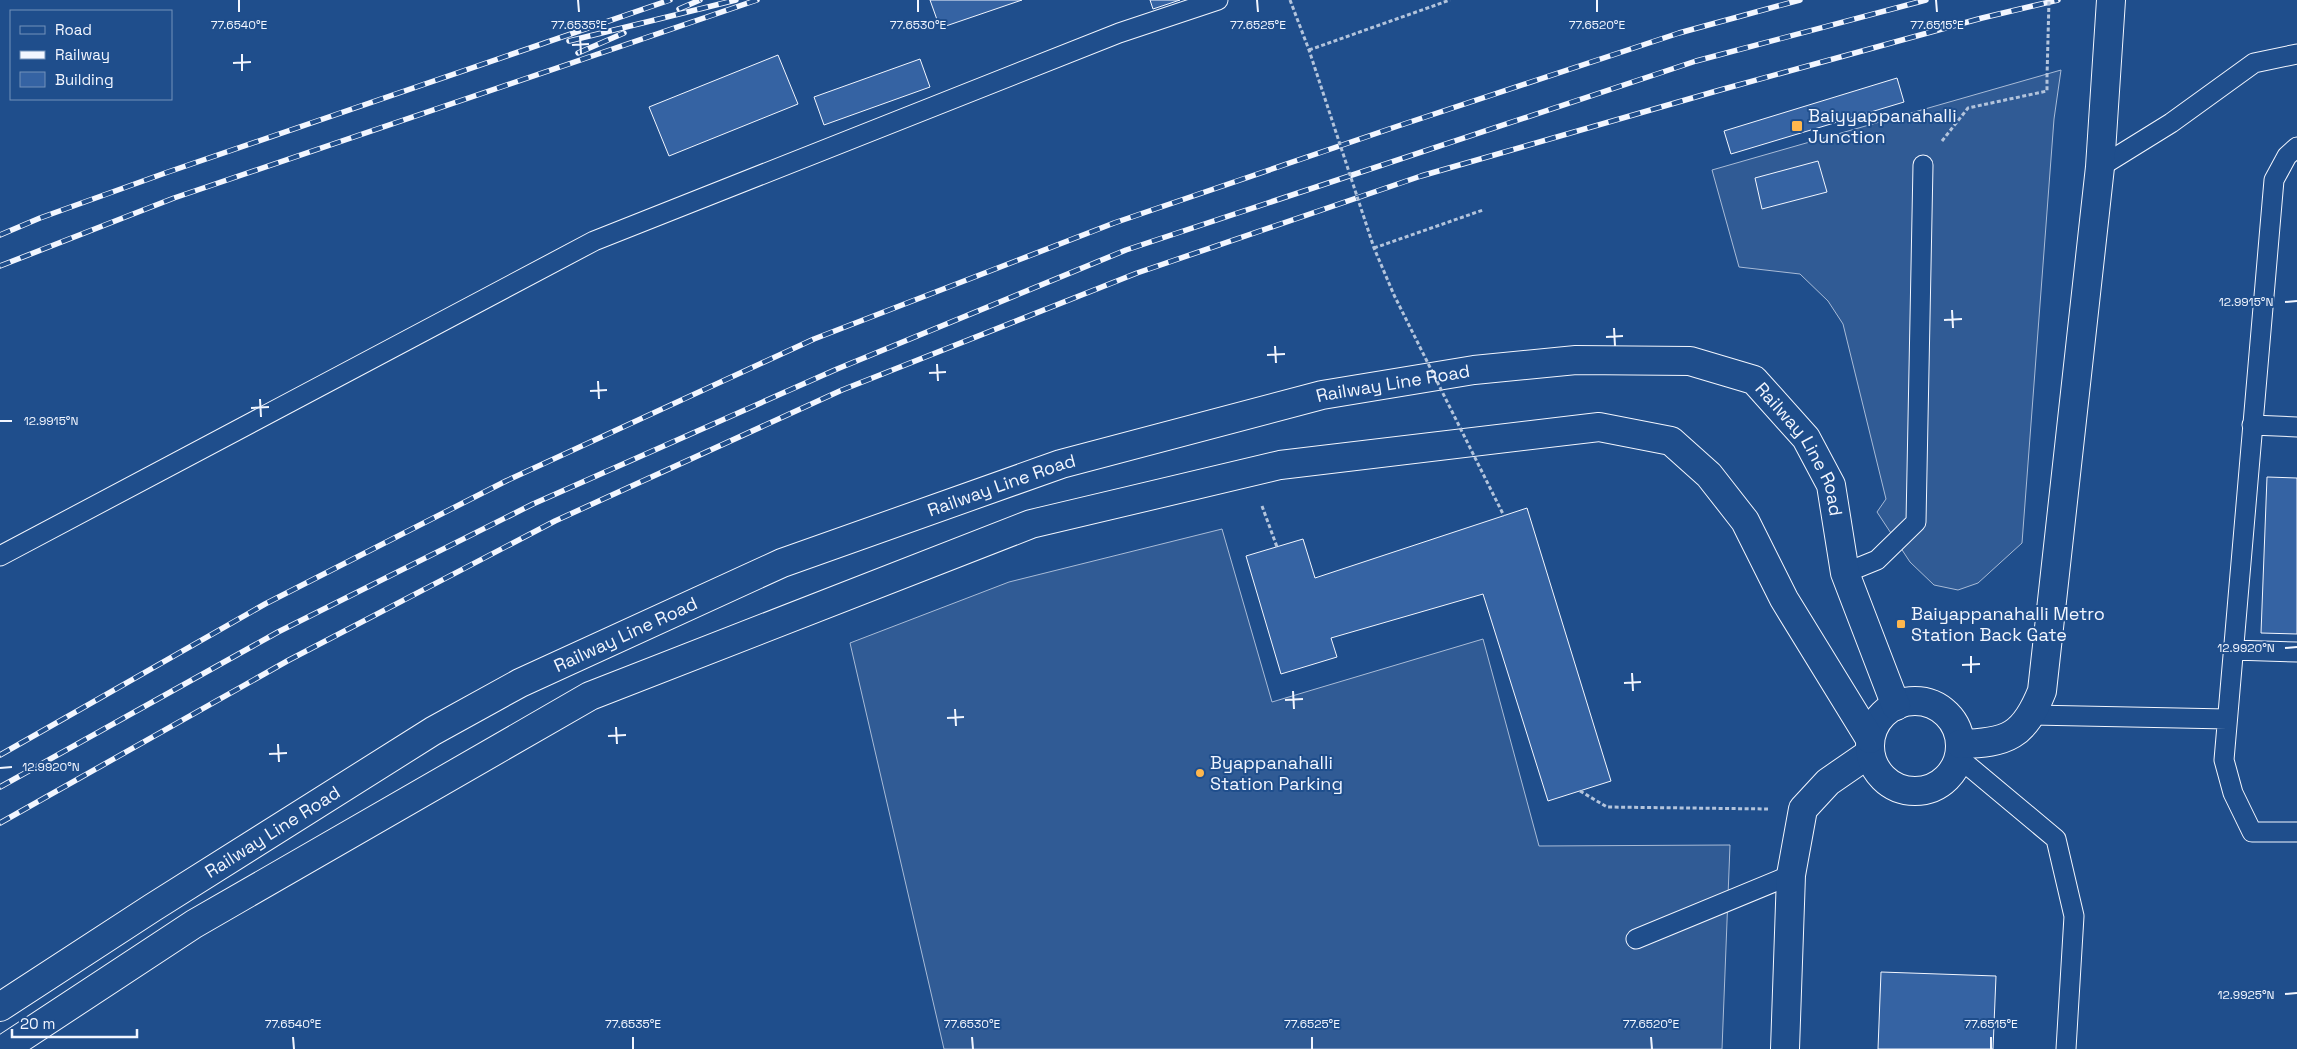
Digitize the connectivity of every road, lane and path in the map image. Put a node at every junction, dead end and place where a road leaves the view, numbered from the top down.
1 (1218, 0) edge
2 (1290, 0) edge
3 (1450, 0) edge
4 (2048, 0) edge
5 (2111, 0) edge
6 (1309, 50) junction
7 (2297, 54) edge
8 (2297, 147) edge
9 (1923, 165) joint
10 (2100, 167) junction
11 (1484, 210) dead end
12 (1374, 248) junction
13 (2252, 425) junction
14 (2297, 427) edge
15 (1250, 472) junction
16 (1504, 516) dead end
17 (1277, 547) dead end
18 (0, 556) edge
19 (1845, 573) junction
20 (2233, 650) junction
21 (2297, 652) edge
22 (1896, 706) junction
23 (2033, 715) junction
24 (2227, 720) junction
25 (1870, 746) junction
26 (1960, 751) junction
27 (1580, 791) dead end
28 (1803, 809) junction
29 (2297, 832) edge
30 (1791, 875) junction
31 (1636, 939) dead end
32 (0, 1007) edge
33 (4, 1049) edge
34 (1785, 1049) edge
35 (2066, 1049) edge

1 - 18 lane
2 - 6 path, bridge
3 - 6 path
4 - 9 path, bridge
5 - 10 main road
6 - 12 path, bridge
7 - 10 lane
8 - 13 lane
9 - 19 lane
10 - 23 main road
11 - 12 path
12 - 16 path, bridge
13 - 14 lane
13 - 20 lane
15 - 17 path
15 - 25 main road
15 - 33 main road
19 - 22 main road, Railway Line Road
19 - 32 main road, Railway Line Road
20 - 21 lane
20 - 24 lane
22 - 25 main road
22 - 26 main road
23 - 24 lane
23 - 26 main road
24 - 29 lane
25 - 26 main road
25 - 28 main road
26 - 35 lane
27 - 28 path
28 - 30 main road
30 - 31 lane
30 - 34 main road

